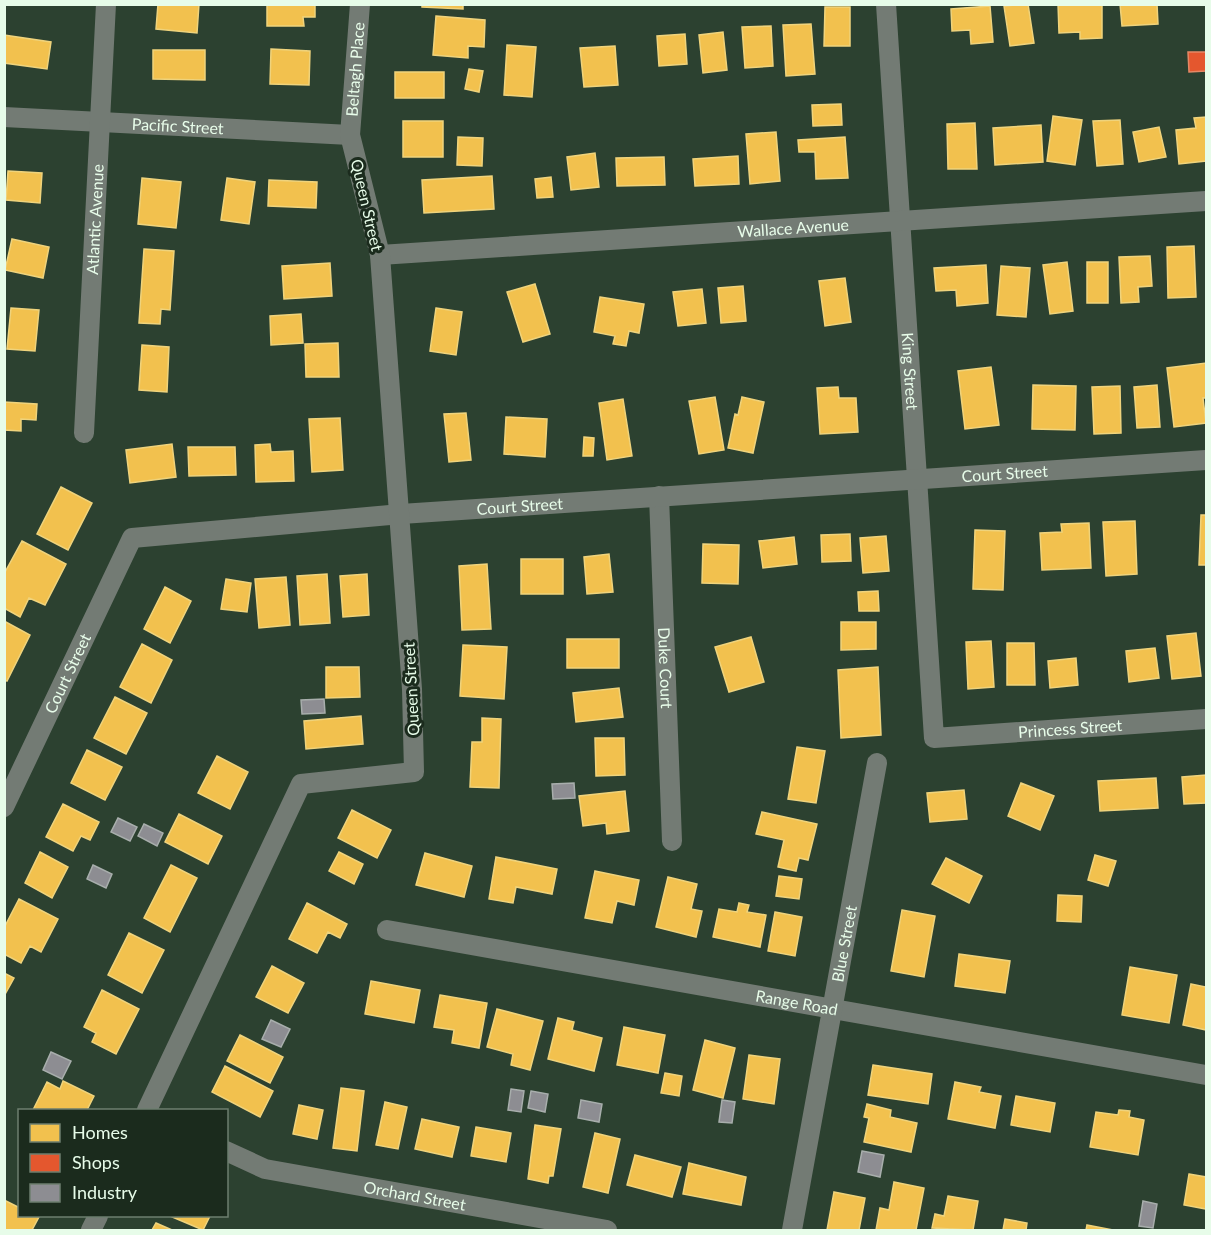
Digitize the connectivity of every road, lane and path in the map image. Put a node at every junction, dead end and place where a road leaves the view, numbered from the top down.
1 (106, 4) edge
2 (360, 4) edge
3 (886, 4) edge
4 (4, 117) edge
5 (100, 122) junction
6 (350, 135) junction
7 (1206, 201) edge
8 (901, 222) junction
9 (380, 255) junction
10 (84, 434) dead end
11 (1206, 460) edge
12 (918, 479) junction
13 (659, 496) junction
14 (400, 514) junction
15 (1206, 719) edge
16 (934, 738) joint
17 (878, 763) dead end
18 (4, 807) edge
19 (672, 841) dead end
20 (387, 930) dead end
21 (832, 1009) junction
22 (1206, 1075) edge
23 (147, 1109) edge
24 (228, 1153) edge
25 (607, 1230) edge
26 (792, 1230) edge

1 - 5 street, Atlantic Avenue
2 - 6 street, Beltagh Place
3 - 8 street, King Street
4 - 5 street, Pacific Street
5 - 6 street, Pacific Street
5 - 10 street, Atlantic Avenue
6 - 9 street, Queen Street
7 - 8 street, Wallace Avenue
8 - 9 street, Wallace Avenue
8 - 12 street, King Street
9 - 14 street, Queen Street
11 - 12 street, Court Street
12 - 13 street, Court Street
12 - 16 street, King Street
13 - 14 street, Court Street
13 - 19 street, Duke Court
14 - 18 street, Court Street
14 - 23 street, Queen Street
15 - 16 street, Princess Street
17 - 21 street, Blue Street
20 - 21 street, Range Road
21 - 22 street, Range Road
21 - 26 street, Blue Street
24 - 25 street, Orchard Street

